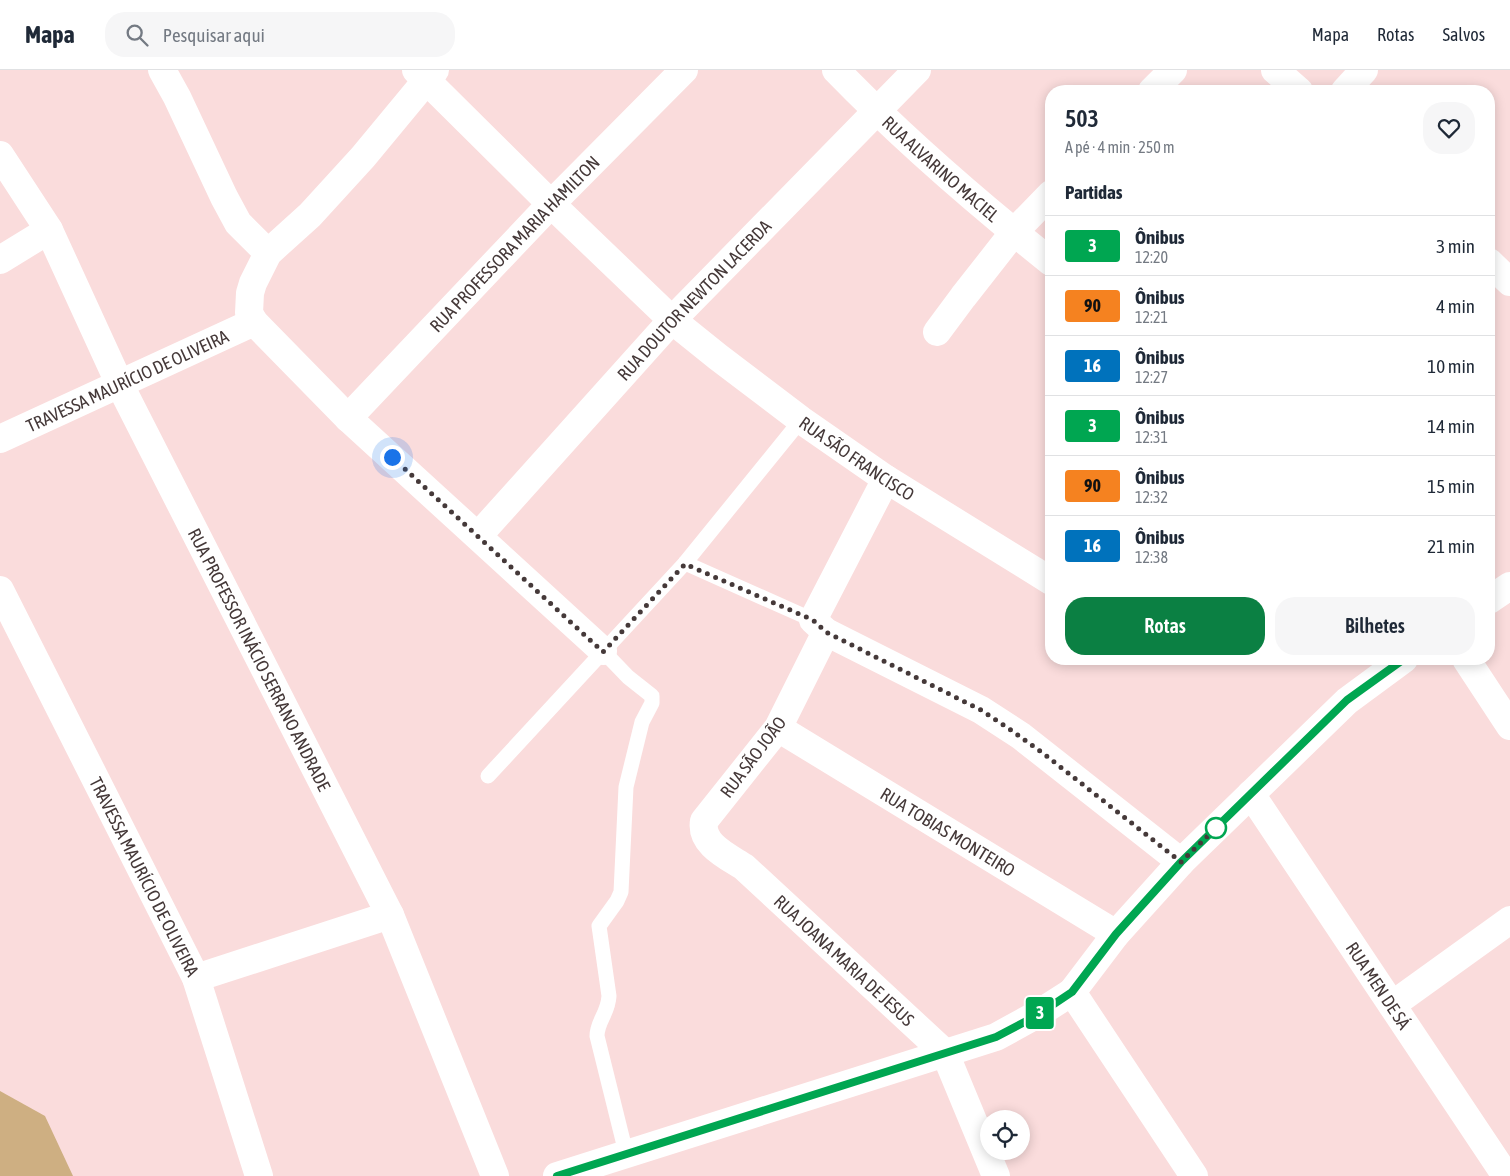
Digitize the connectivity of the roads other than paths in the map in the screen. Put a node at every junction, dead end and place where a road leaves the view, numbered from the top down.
1 (162, 70) edge
2 (684, 70) edge
3 (836, 70) edge
4 (917, 70) edge
5 (1173, 70) edge
6 (1275, 70) edge
7 (1364, 70) edge
8 (426, 73) edge
9 (1158, 85) edge
10 (1292, 85) edge
11 (1350, 85) edge
12 (877, 112) junction
13 (0, 154) edge
14 (1045, 200) edge
15 (551, 204) junction
16 (49, 230) junction
17 (1014, 232) junction
18 (268, 252) junction
19 (1045, 257) edge
20 (0, 260) edge
21 (1495, 268) edge
22 (1510, 282) edge
23 (672, 320) junction
24 (254, 322) junction
25 (937, 332) dead end
26 (120, 385) junction
27 (348, 418) junction
28 (801, 420) junction
29 (0, 439) edge
30 (886, 480) junction
31 (478, 536) junction
32 (685, 564) junction
33 (1045, 577) edge
34 (1510, 586) edge
35 (0, 590) edge
36 (1495, 596) edge
37 (820, 626) junction
38 (603, 652) junction
39 (1396, 665) edge
40 (1470, 665) edge
41 (1510, 726) edge
42 (778, 728) junction
43 (488, 776) dead end
44 (1251, 794) junction
45 (1181, 862) junction
46 (744, 867) joint
47 (390, 915) junction
48 (1510, 920) edge
49 (1116, 934) junction
50 (196, 978) junction
51 (1072, 992) junction
52 (1392, 1005) junction
53 (945, 1053) junction
54 (626, 1154) junction
55 (259, 1176) edge
56 (495, 1176) edge
57 (557, 1176) edge
58 (996, 1176) edge
59 (1194, 1176) edge
60 (1506, 1176) edge

1 - 18 street
2 - 15 street, RUA PROFESSORA MARIA HAMILTON
3 - 12 street, RUA ALVARINO MACIEL
4 - 12 street, RUA DOUTOR NEWTON LACERDA
5 - 9 street
6 - 10 street
7 - 11 street
8 - 15 street, RUA SÃO FRANCISCO
8 - 18 street
12 - 17 street, RUA ALVARINO MACIEL
12 - 23 street, RUA DOUTOR NEWTON LACERDA
13 - 16 street, RUA PROFESSOR INÁCIO SERRANO ANDRADE
14 - 17 street
15 - 23 street, RUA SÃO FRANCISCO
15 - 27 street, RUA PROFESSORA MARIA HAMILTON
16 - 20 street
16 - 26 street, RUA PROFESSOR INÁCIO SERRANO ANDRADE
17 - 19 street, RUA ALVARINO MACIEL
17 - 25 street
18 - 24 street
21 - 22 street
23 - 28 street, RUA SÃO FRANCISCO
23 - 31 street, RUA DOUTOR NEWTON LACERDA
24 - 26 street, TRAVESSA MAURÍCIO DE OLIVEIRA
24 - 27 street
26 - 29 street, TRAVESSA MAURÍCIO DE OLIVEIRA
26 - 47 street, RUA PROFESSOR INÁCIO SERRANO ANDRADE
27 - 31 street
28 - 30 street, RUA SÃO FRANCISCO
28 - 32 lane
30 - 33 street, RUA SÃO FRANCISCO
30 - 37 street, RUA SÃO JOÃO
31 - 38 street
32 - 37 lane
32 - 38 lane
34 - 36 street
35 - 50 street, TRAVESSA MAURÍCIO DE OLIVEIRA
37 - 42 street, RUA SÃO JOÃO
37 - 45 street
38 - 43 lane
38 - 54 lane
39 - 44 street
40 - 41 street
42 - 46 street, RUA SÃO JOÃO
42 - 49 street, RUA TOBIAS MONTEIRO
44 - 45 street
44 - 52 street, RUA MEN DE SÁ
45 - 49 street
46 - 53 street, RUA JOANA MARIA DE JESUS
47 - 50 street
47 - 56 street, RUA PROFESSOR INÁCIO SERRANO ANDRADE
48 - 52 street
49 - 51 street
50 - 55 street, TRAVESSA MAURÍCIO DE OLIVEIRA
51 - 53 street
51 - 59 street
52 - 60 street, RUA MEN DE SÁ
53 - 54 street
53 - 58 street
54 - 57 street

